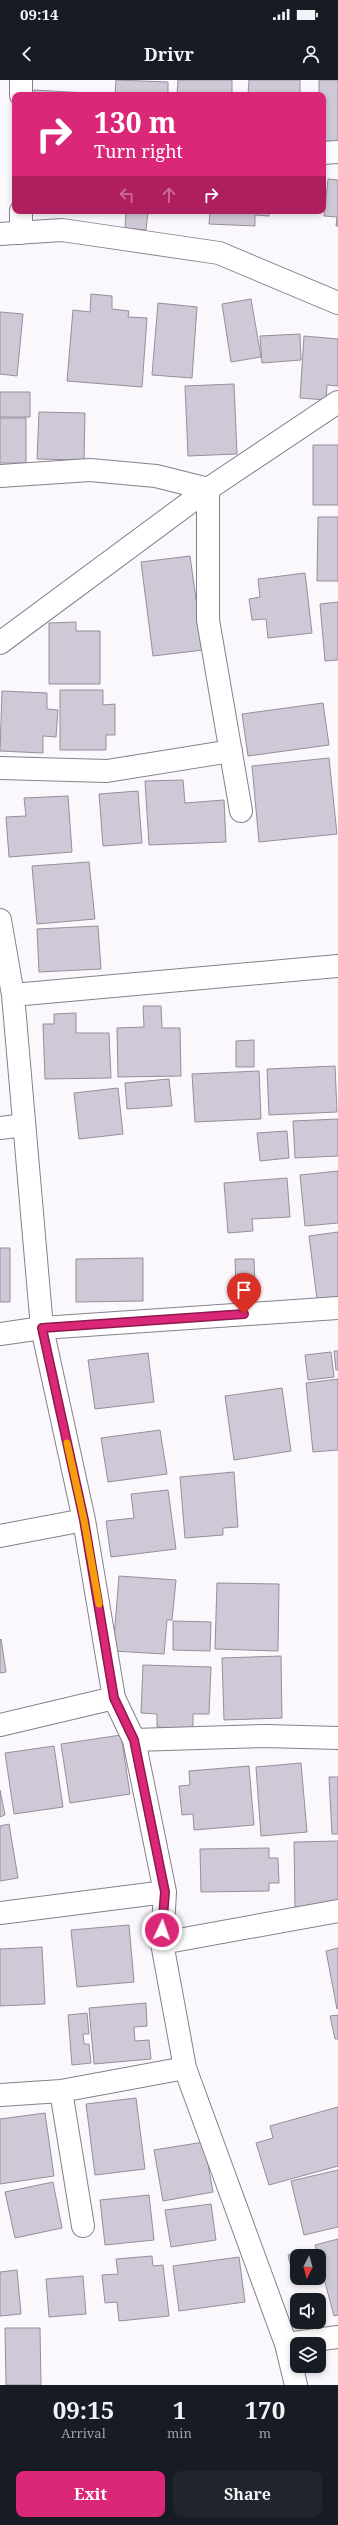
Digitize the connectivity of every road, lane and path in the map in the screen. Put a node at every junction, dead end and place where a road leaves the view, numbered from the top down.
1 (21, 80) edge
2 (21, 92) edge
3 (338, 152) edge
4 (326, 153) edge
5 (20, 214) edge
6 (11, 233) edge
7 (338, 303) edge
8 (338, 402) edge
9 (0, 476) edge
10 (208, 489) junction
11 (0, 643) edge
12 (231, 751) junction
13 (0, 768) edge
14 (241, 810) dead end
15 (0, 920) edge
16 (338, 966) edge
17 (13, 996) junction
18 (24, 1125) junction
19 (0, 1128) edge
20 (338, 1308) edge
21 (42, 1328) junction
22 (0, 1334) edge
23 (84, 1520) junction
24 (0, 1536) edge
25 (114, 1698) junction
26 (0, 1725) edge
27 (338, 1738) edge
28 (134, 1740) junction
29 (165, 1892) junction
30 (338, 1910) edge
31 (0, 1913) edge
32 (162, 1943) junction
33 (185, 2068) junction
34 (61, 2091) junction
35 (0, 2095) edge
36 (83, 2226) dead end
37 (338, 2337) edge
38 (286, 2344) junction
39 (296, 2385) edge

1 - 2 street
3 - 4 street
5 - 6 street
6 - 7 street
8 - 10 street
9 - 10 street
10 - 11 street
10 - 12 street
12 - 13 street
12 - 14 street
15 - 17 street
16 - 17 street
17 - 18 street
18 - 19 street
18 - 21 street
20 - 21 street
21 - 22 street
21 - 23 street
23 - 24 street
23 - 25 street
25 - 26 street
25 - 28 street
27 - 28 street
28 - 29 street
29 - 31 street
29 - 32 street
30 - 32 street
32 - 33 street
33 - 34 street
33 - 38 street
34 - 35 street
34 - 36 street
37 - 38 street
38 - 39 street

